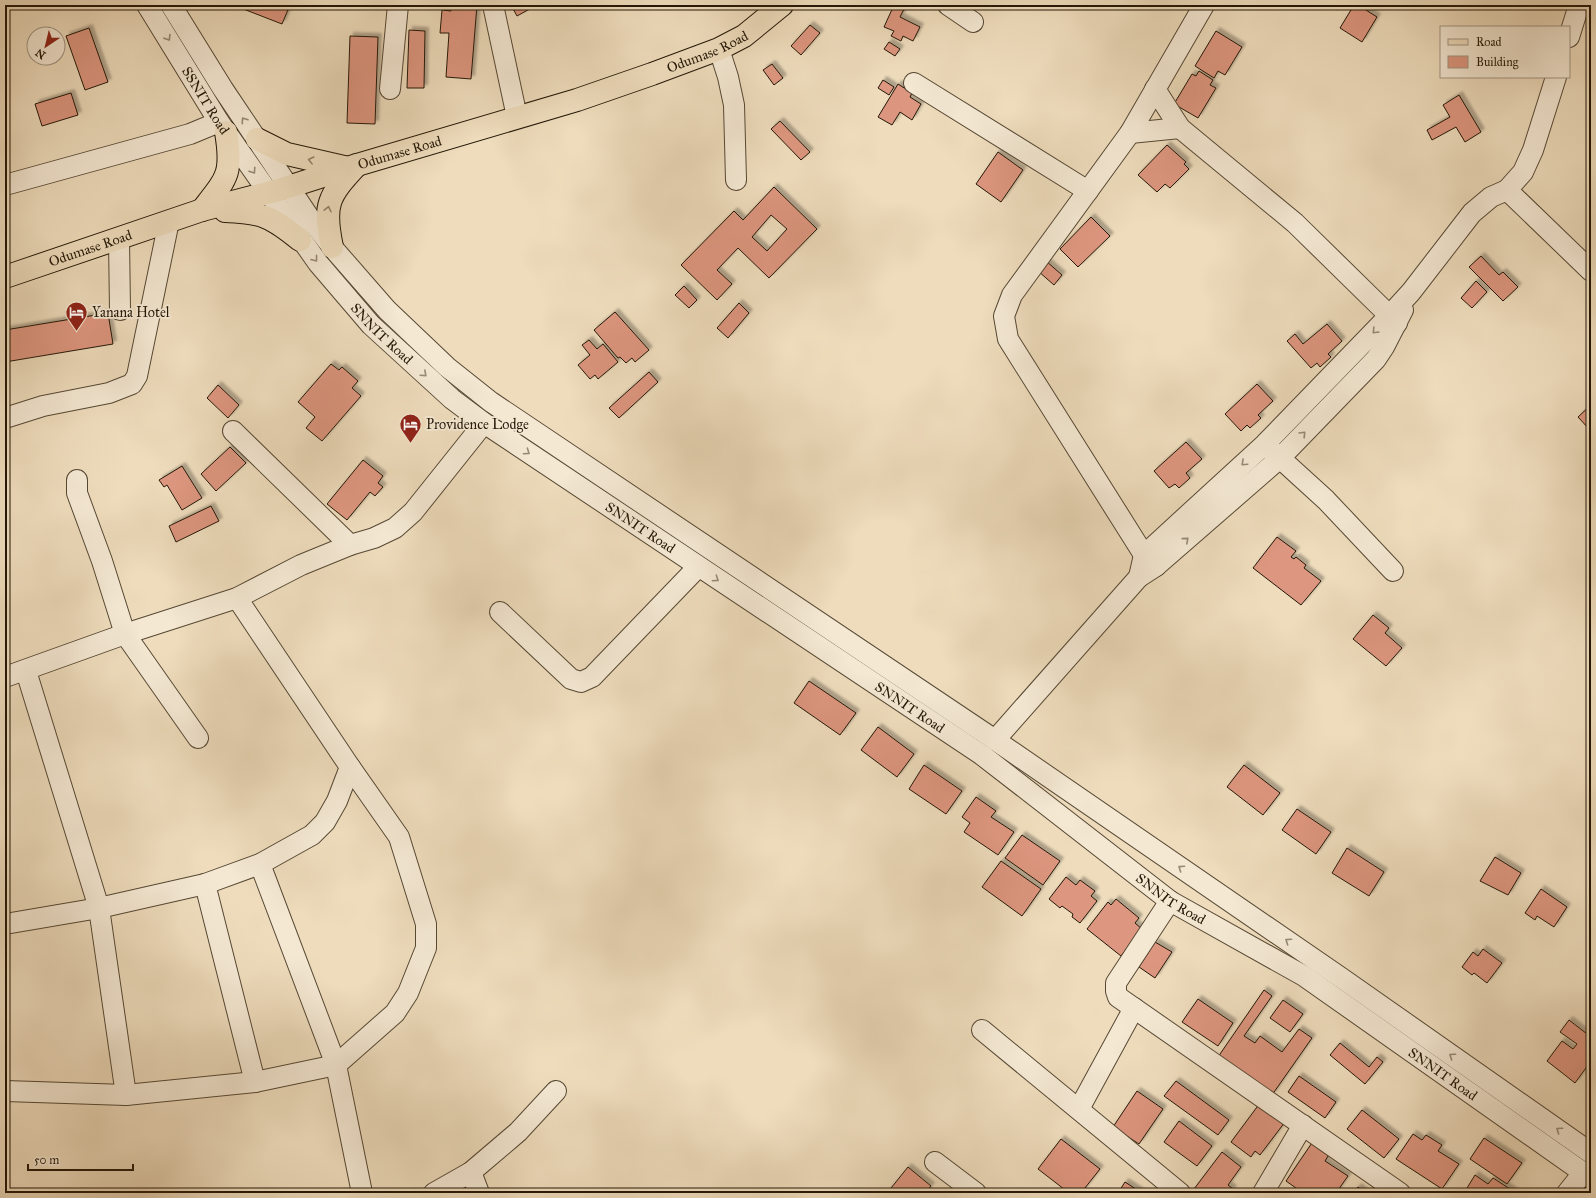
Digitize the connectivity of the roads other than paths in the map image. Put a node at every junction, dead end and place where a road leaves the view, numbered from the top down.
1 (147, 5) edge
2 (171, 5) edge
3 (398, 5) edge
4 (492, 5) edge
5 (782, 5) edge
6 (948, 5) edge
7 (1204, 5) edge
8 (1579, 5) edge
9 (973, 22) dead end
10 (1570, 34) edge
11 (719, 50) junction
12 (1556, 78) edge
13 (914, 82) dead end
14 (390, 89) dead end
15 (1155, 89) junction
16 (517, 117) junction
17 (222, 127) junction
18 (1180, 128) junction
19 (1130, 133) junction
20 (257, 139) junction
21 (353, 166) junction
22 (736, 180) dead end
23 (5, 185) edge
24 (289, 187) junction
25 (1507, 190) junction
26 (1088, 191) junction
27 (268, 193) junction
28 (202, 210) junction
29 (168, 221) junction
30 (120, 239) junction
31 (300, 240) junction
32 (332, 247) junction
33 (1591, 271) edge
34 (5, 277) edge
35 (120, 310) dead end
36 (1393, 319) junction
37 (5, 418) edge
38 (484, 423) junction
39 (233, 430) dead end
40 (1265, 444) junction
41 (1280, 458) junction
42 (77, 480) dead end
43 (350, 545) junction
44 (1150, 560) junction
45 (698, 567) junction
46 (1393, 571) dead end
47 (769, 588) junction
48 (237, 598) junction
49 (757, 606) junction
50 (800, 609) junction
51 (500, 612) dead end
52 (788, 626) junction
53 (125, 634) junction
54 (26, 671) junction
55 (5, 677) edge
56 (198, 738) dead end
57 (994, 740) junction
58 (350, 767) junction
59 (260, 864) junction
60 (204, 884) junction
61 (1170, 901) junction
62 (99, 908) junction
63 (5, 924) edge
64 (1315, 960) junction
65 (1304, 976) junction
66 (1340, 977) junction
67 (1329, 993) junction
68 (1134, 1008) junction
69 (982, 1030) dead end
70 (336, 1065) junction
71 (255, 1082) junction
72 (5, 1091) edge
73 (556, 1091) dead end
74 (126, 1095) junction
75 (1078, 1108) junction
76 (1303, 1125) junction
77 (1591, 1153) edge
78 (935, 1162) dead end
79 (471, 1172) junction
80 (1587, 1176) edge
81 (362, 1193) edge
82 (434, 1193) edge
83 (479, 1193) edge
84 (976, 1193) edge
85 (1180, 1193) edge
86 (1263, 1193) edge
87 (1400, 1193) edge
88 (1567, 1193) edge

1 -> 17 street, SSNIT Road
20 -> 2 street, SSNIT Road
3 - 14 street
4 - 16 street
5 - 11 main road, Odumase Road
6 - 9 street
7 - 15 street
8 - 10 street
11 - 16 main road, Odumase Road
11 - 22 street
12 - 25 street
13 - 26 street
15 - 18 street
15 - 19 street
16 - 21 main road, Odumase Road
17 - 23 street
17 -> 27 street, SSNIT Road
17 - 28 main road
18 - 19 street
18 - 36 street
19 - 26 street
21 -> 20 main road
20 - 24 street, SSNIT Road
21 - 24 main road, Odumase Road
32 -> 21 main road
24 - 27 main road, Odumase Road
24 - 32 street, SNNIT Road
25 - 33 street
25 - 36 street
26 - 44 street
27 - 28 main road, Odumase Road
27 - 31 street, SNNIT Road
28 - 29 main road, Odumase Road
28 - 31 main road
29 - 30 main road, Odumase Road
29 - 37 street
30 - 34 main road, Odumase Road
30 - 35 street
31 -> 38 street, SNNIT Road
32 - 47 street, SNNIT Road
36 -> 40 street
41 -> 36 street
38 - 43 street
38 -> 45 street, SNNIT Road
39 - 43 street
40 - 41 street
40 -> 44 street
44 -> 41 street
41 - 46 street
42 - 53 street
43 - 48 street
44 - 57 street
45 -> 49 street, SNNIT Road
45 - 51 street
47 - 49 street
47 - 50 street, SNNIT Road
48 - 53 street
48 - 58 street
49 - 52 street, SNNIT Road
50 - 52 street
50 - 57 street, SNNIT Road
52 - 61 street, SNNIT Road
53 - 54 street
53 - 56 street
54 - 55 street
54 - 62 street
64 -> 57 street, SNNIT Road
58 - 59 street
58 - 70 street
59 - 60 street
59 - 70 street
60 - 62 street
60 - 71 street
61 - 65 street, SNNIT Road
61 - 68 street
62 - 63 street
62 - 74 street
64 - 65 street
64 - 66 street, SNNIT Road
65 - 67 street, SNNIT Road
66 - 67 street
77 -> 66 street, SNNIT Road
67 - 80 street, SNNIT Road
68 - 75 street
68 - 76 street
69 - 75 street
70 - 71 street
70 - 81 street
71 - 74 street
72 - 74 street
73 - 79 street
75 - 85 street
76 - 86 street
76 - 87 street
78 - 84 street
79 - 82 street
79 - 83 street
80 - 88 street

